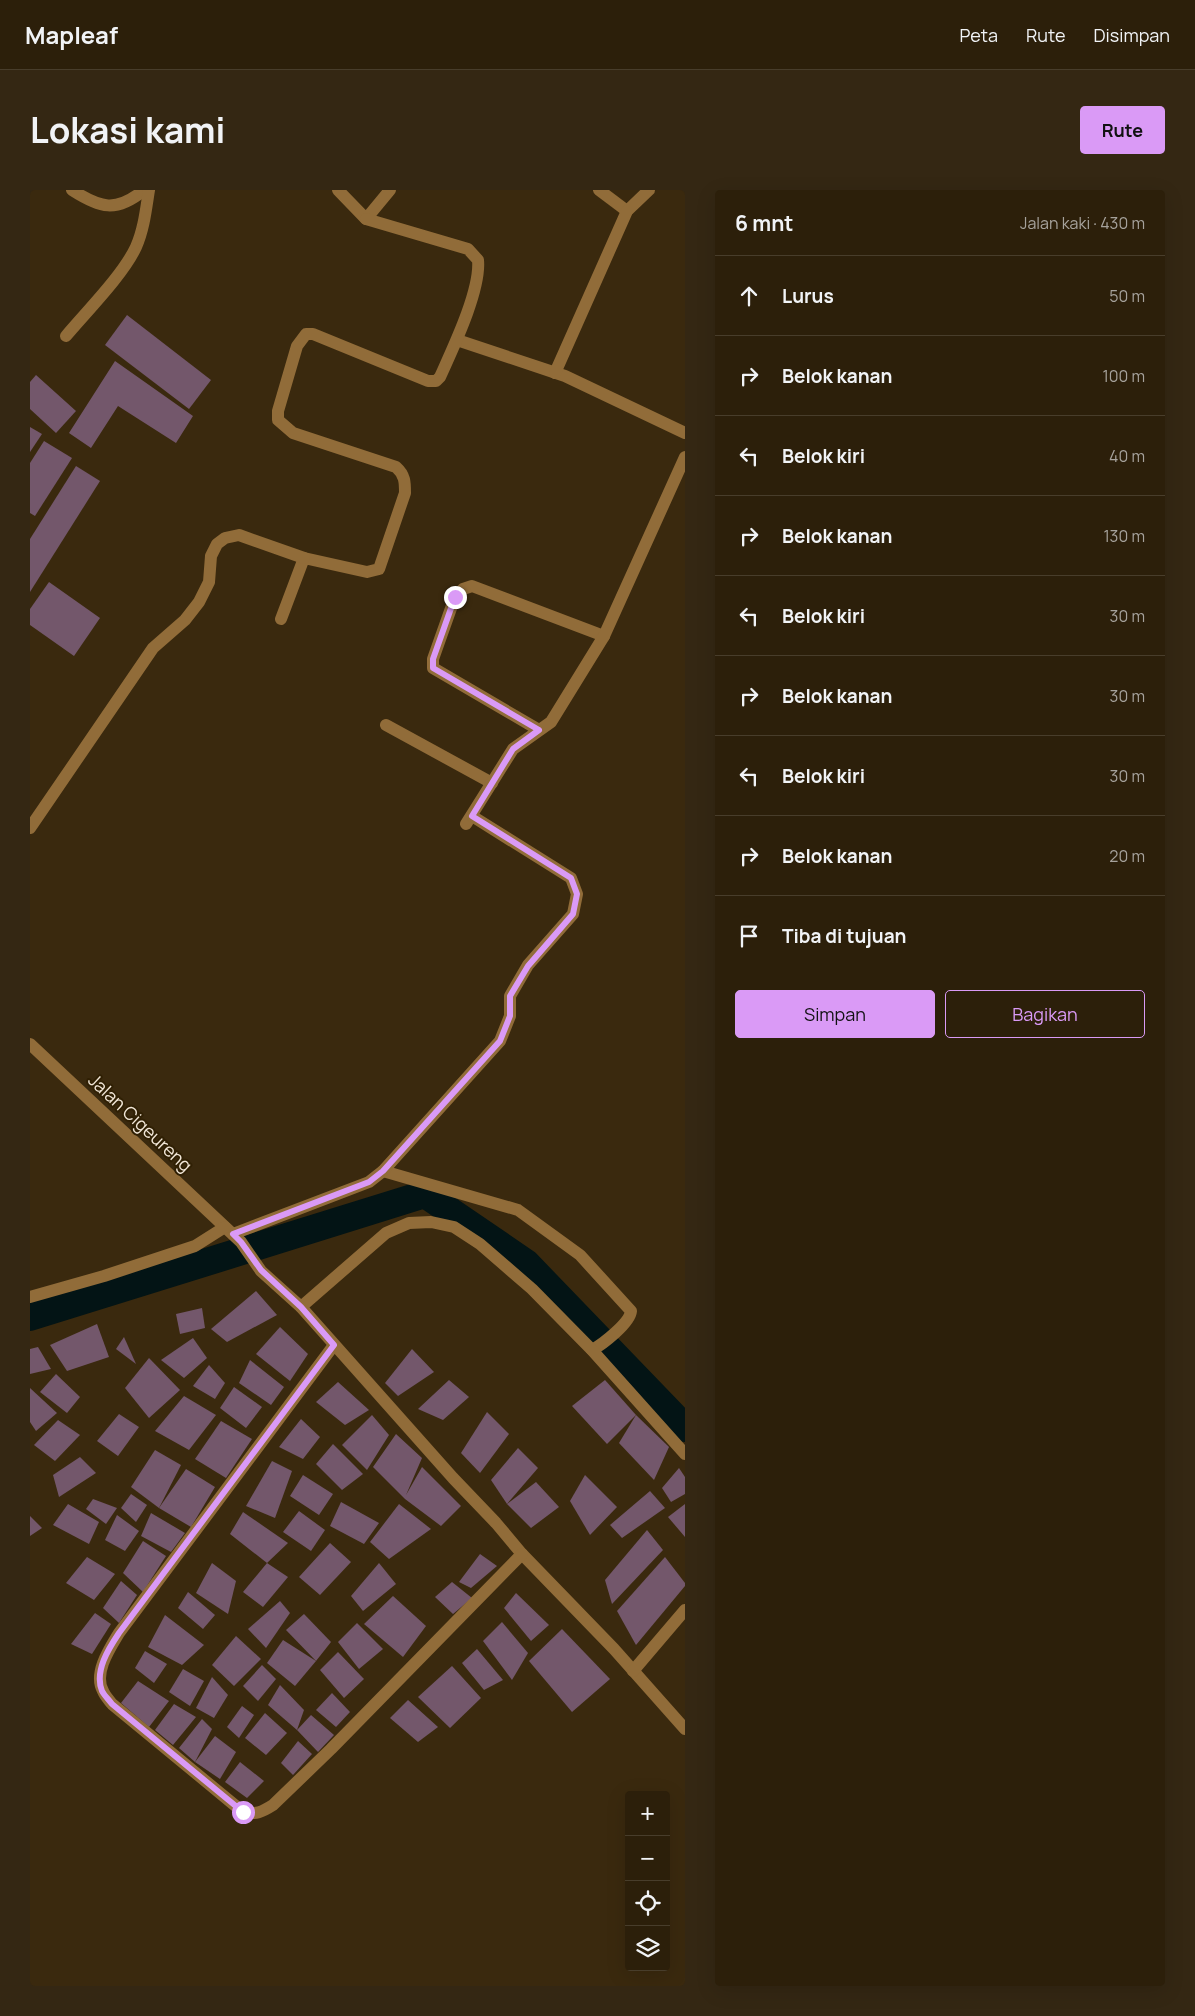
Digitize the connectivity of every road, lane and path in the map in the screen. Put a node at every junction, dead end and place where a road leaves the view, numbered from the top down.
1 (72, 190) edge
2 (144, 190) edge
3 (149, 190) edge
4 (338, 190) edge
5 (390, 190) edge
6 (599, 190) edge
7 (649, 190) edge
8 (627, 210) junction
9 (366, 219) junction
10 (66, 336) dead end
11 (457, 340) junction
12 (555, 373) junction
13 (685, 432) edge
14 (685, 457) edge
15 (304, 558) junction
16 (281, 619) dead end
17 (604, 636) junction
18 (386, 725) dead end
19 (539, 730) junction
20 (492, 783) junction
21 (30, 828) edge
22 (30, 1044) edge
23 (383, 1171) junction
24 (233, 1234) junction
25 (30, 1297) edge
26 (301, 1307) junction
27 (334, 1345) junction
28 (596, 1348) junction
29 (685, 1454) edge
30 (522, 1554) junction
31 (685, 1610) edge
32 (632, 1671) junction
33 (685, 1729) edge

1 - 2 street
3 - 10 street
4 - 9 street
5 - 9 street
6 - 8 street
7 - 8 street
8 - 12 street
9 - 11 street
11 - 12 street
11 - 15 street
12 - 13 street
14 - 17 street
15 - 16 street
15 - 21 street
17 - 19 street
17 - 19 street
18 - 20 street
19 - 20 street
20 - 23 street
22 - 24 street, Jalan Cigeureng
23 - 24 street
23 - 28 street
24 - 25 street
24 - 26 street, Jalan Cigeureng
26 - 27 street, Jalan Cigeureng
26 - 28 street
27 - 30 street, Jalan Cigeureng
27 - 30 street
28 - 29 street
30 - 32 street, Jalan Cigeureng
31 - 32 street
32 - 33 street, Jalan Cigeureng

